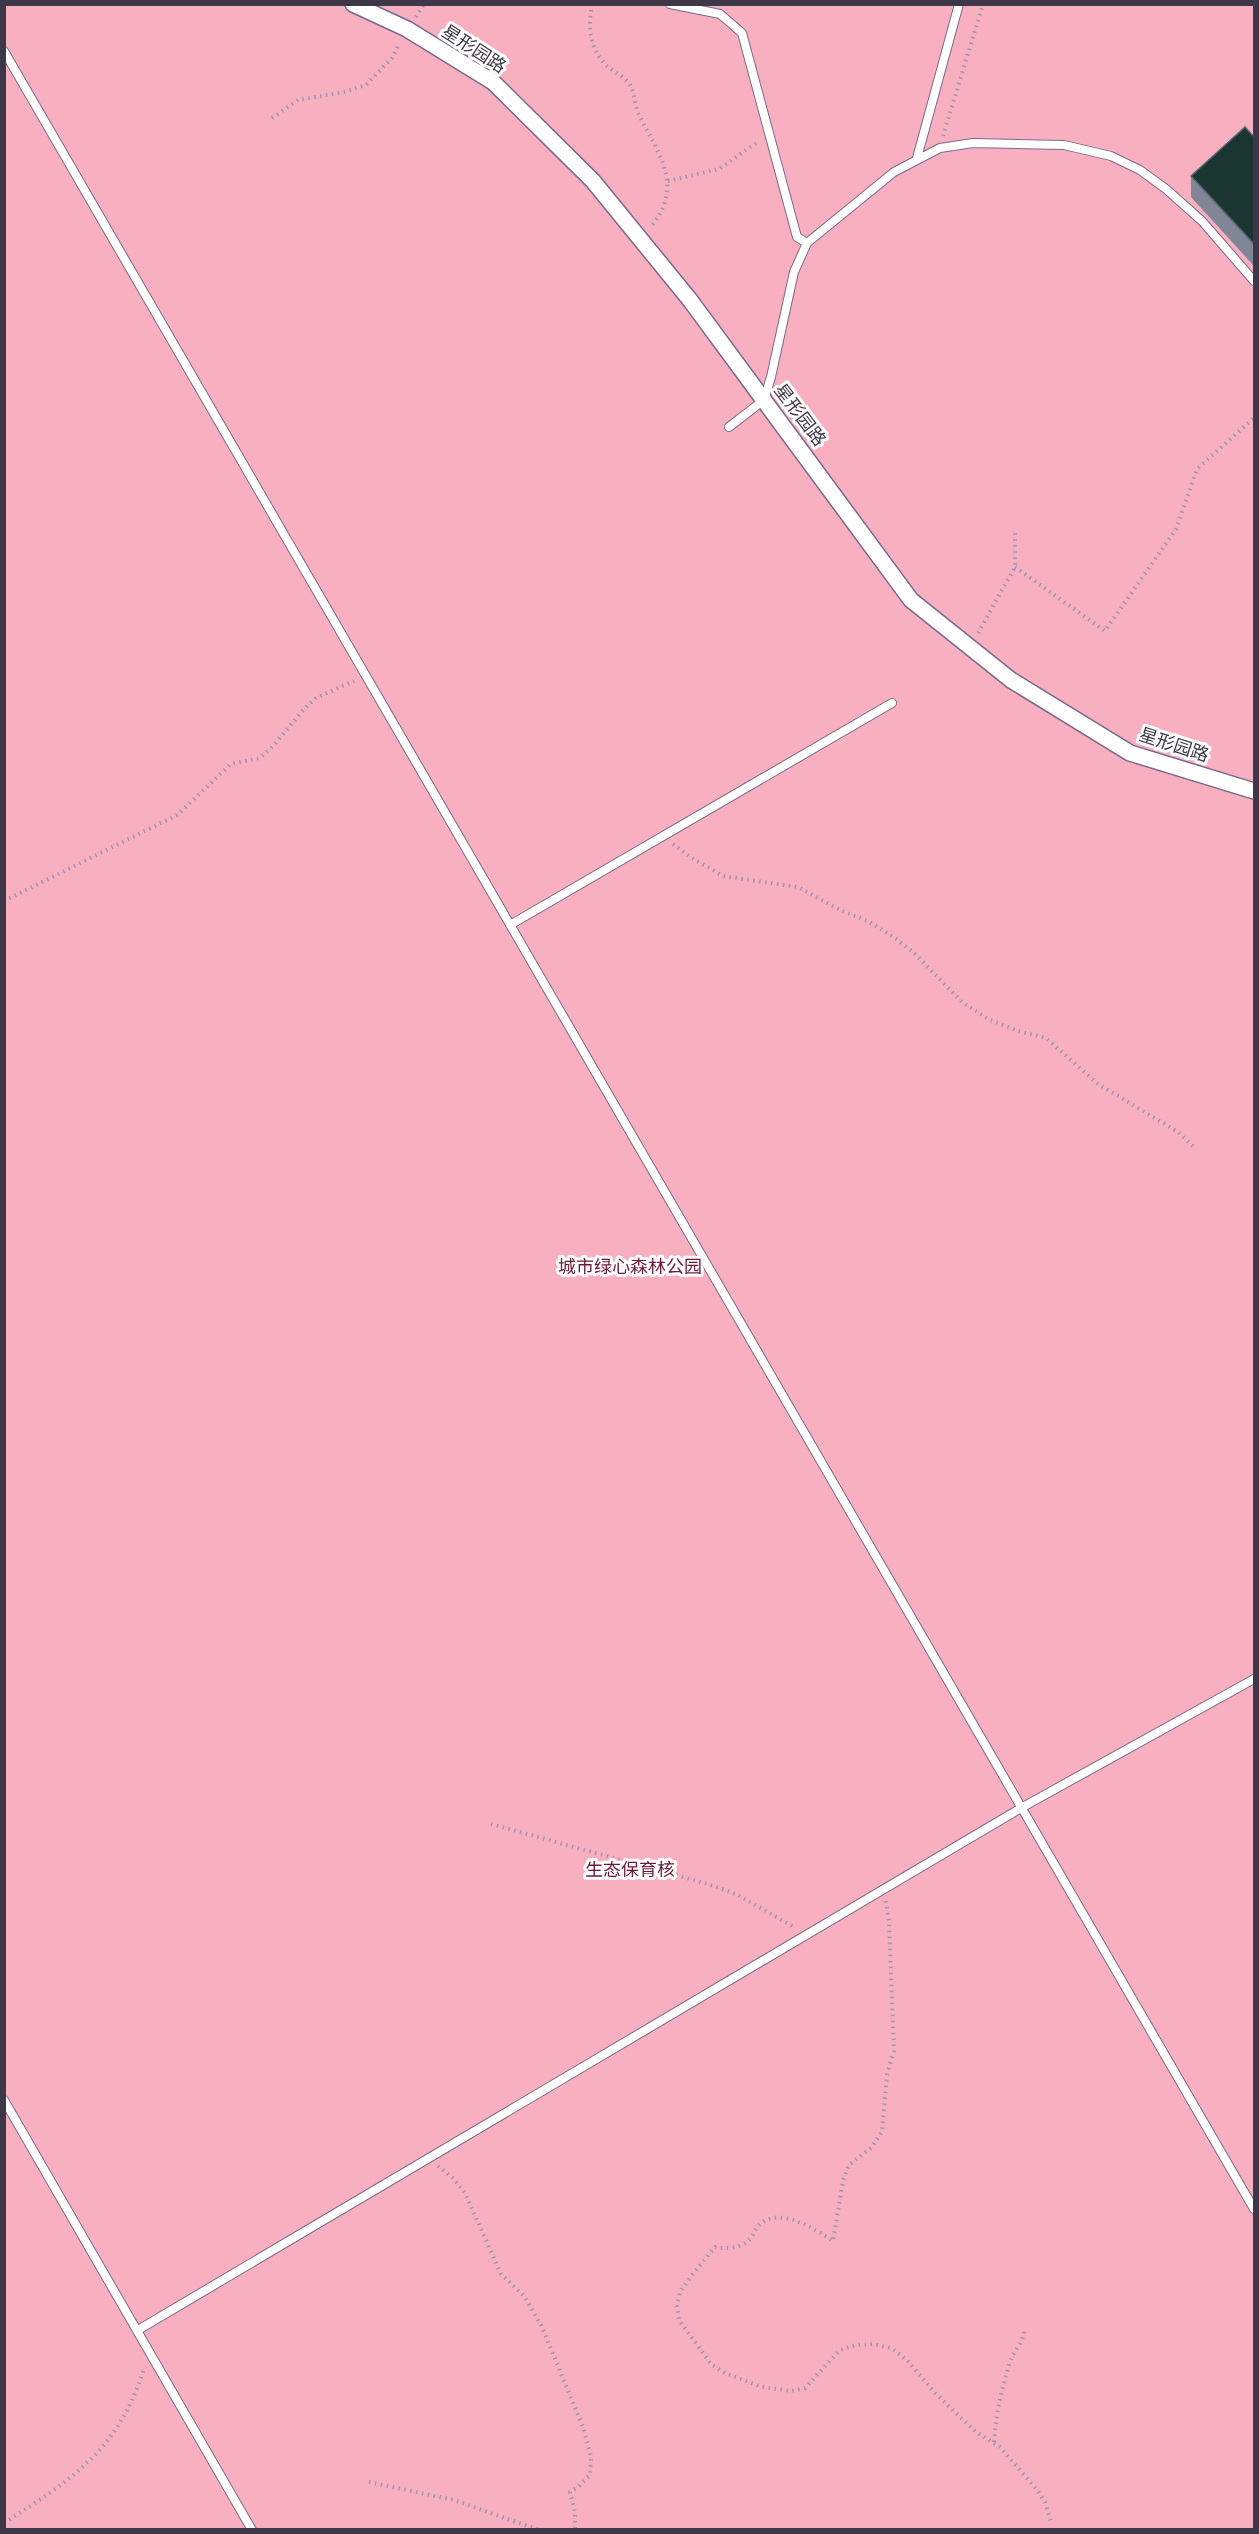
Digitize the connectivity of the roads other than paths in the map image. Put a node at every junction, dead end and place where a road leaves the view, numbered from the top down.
1 (353, 4) edge
2 (670, 4) edge
3 (959, 4) edge
4 (4, 51) edge
5 (917, 159) junction
6 (807, 243) junction
7 (1254, 281) edge
8 (764, 400) junction
9 (729, 427) dead end
10 (892, 703) dead end
11 (1254, 790) edge
12 (510, 925) junction
13 (1254, 1679) edge
14 (1021, 1808) junction
15 (4, 2100) edge
16 (1254, 2209) edge
17 (138, 2330) junction
18 (252, 2529) edge

1 - 8 street, 星形园路
2 - 6 lane
3 - 5 lane
4 - 12 lane
5 - 6 lane
5 - 7 lane
6 - 8 lane
8 - 9 lane
8 - 11 street, 星形园路
10 - 12 lane
12 - 14 lane
13 - 14 lane
14 - 16 lane
14 - 17 lane
15 - 17 lane
17 - 18 lane

